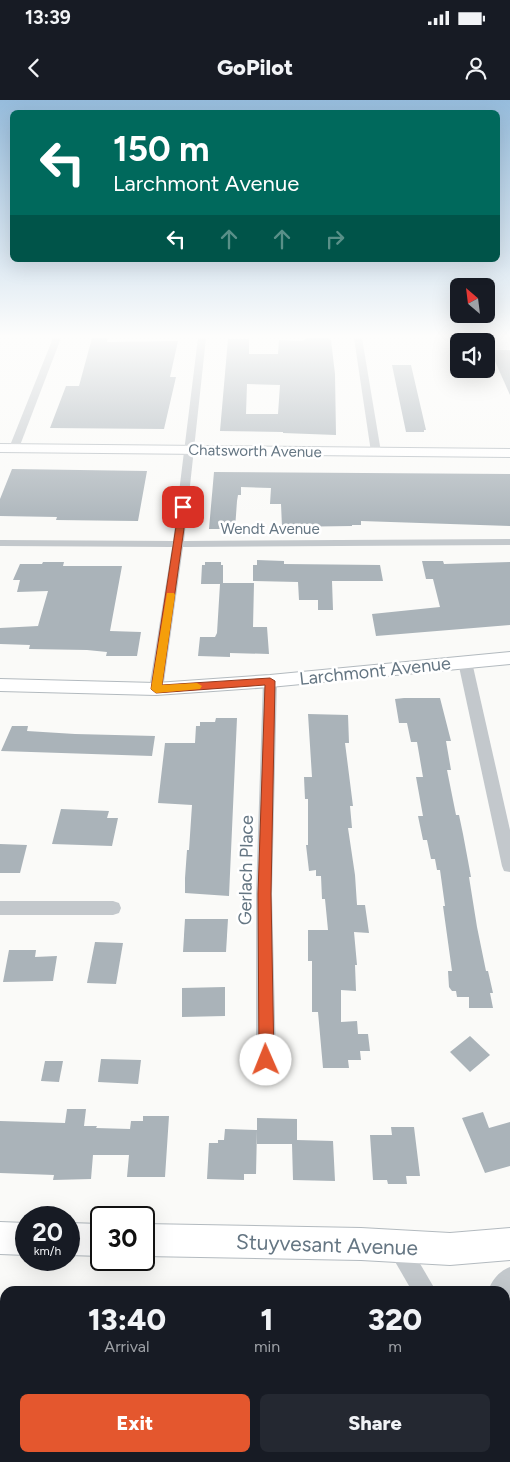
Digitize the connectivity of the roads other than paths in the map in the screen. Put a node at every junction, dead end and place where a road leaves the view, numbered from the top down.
1 (28, 402) edge
2 (195, 402) edge
3 (368, 402) edge
4 (7, 448) edge
5 (190, 450) junction
6 (376, 452) junction
7 (510, 453) edge
8 (510, 542) edge
9 (0, 543) edge
10 (178, 544) junction
11 (510, 658) edge
12 (465, 662) junction
13 (270, 681) junction
14 (0, 684) edge
15 (156, 689) junction
16 (510, 866) edge
17 (0, 908) edge
18 (113, 908) dead end
19 (266, 1060) dead end
20 (0, 1238) edge
21 (15, 1239) edge
22 (155, 1240) edge
23 (510, 1244) edge
24 (397, 1246) junction
25 (422, 1286) edge

1 - 4 street
2 - 5 street
3 - 6 street
4 - 5 street, Chatsworth Avenue
5 - 6 street, Chatsworth Avenue
5 - 10 street
6 - 7 street, Chatsworth Avenue
8 - 10 street, Wendt Avenue
9 - 10 street, Wendt Avenue
10 - 15 street
11 - 12 street, Larchmont Avenue
12 - 13 street, Larchmont Avenue
12 - 16 street
13 - 15 street, Larchmont Avenue
13 - 19 street, Gerlach Place
14 - 15 street, Larchmont Avenue
17 - 18 street
20 - 21 street
22 - 24 street, Stuyvesant Avenue
23 - 24 street, Stuyvesant Avenue
24 - 25 street

